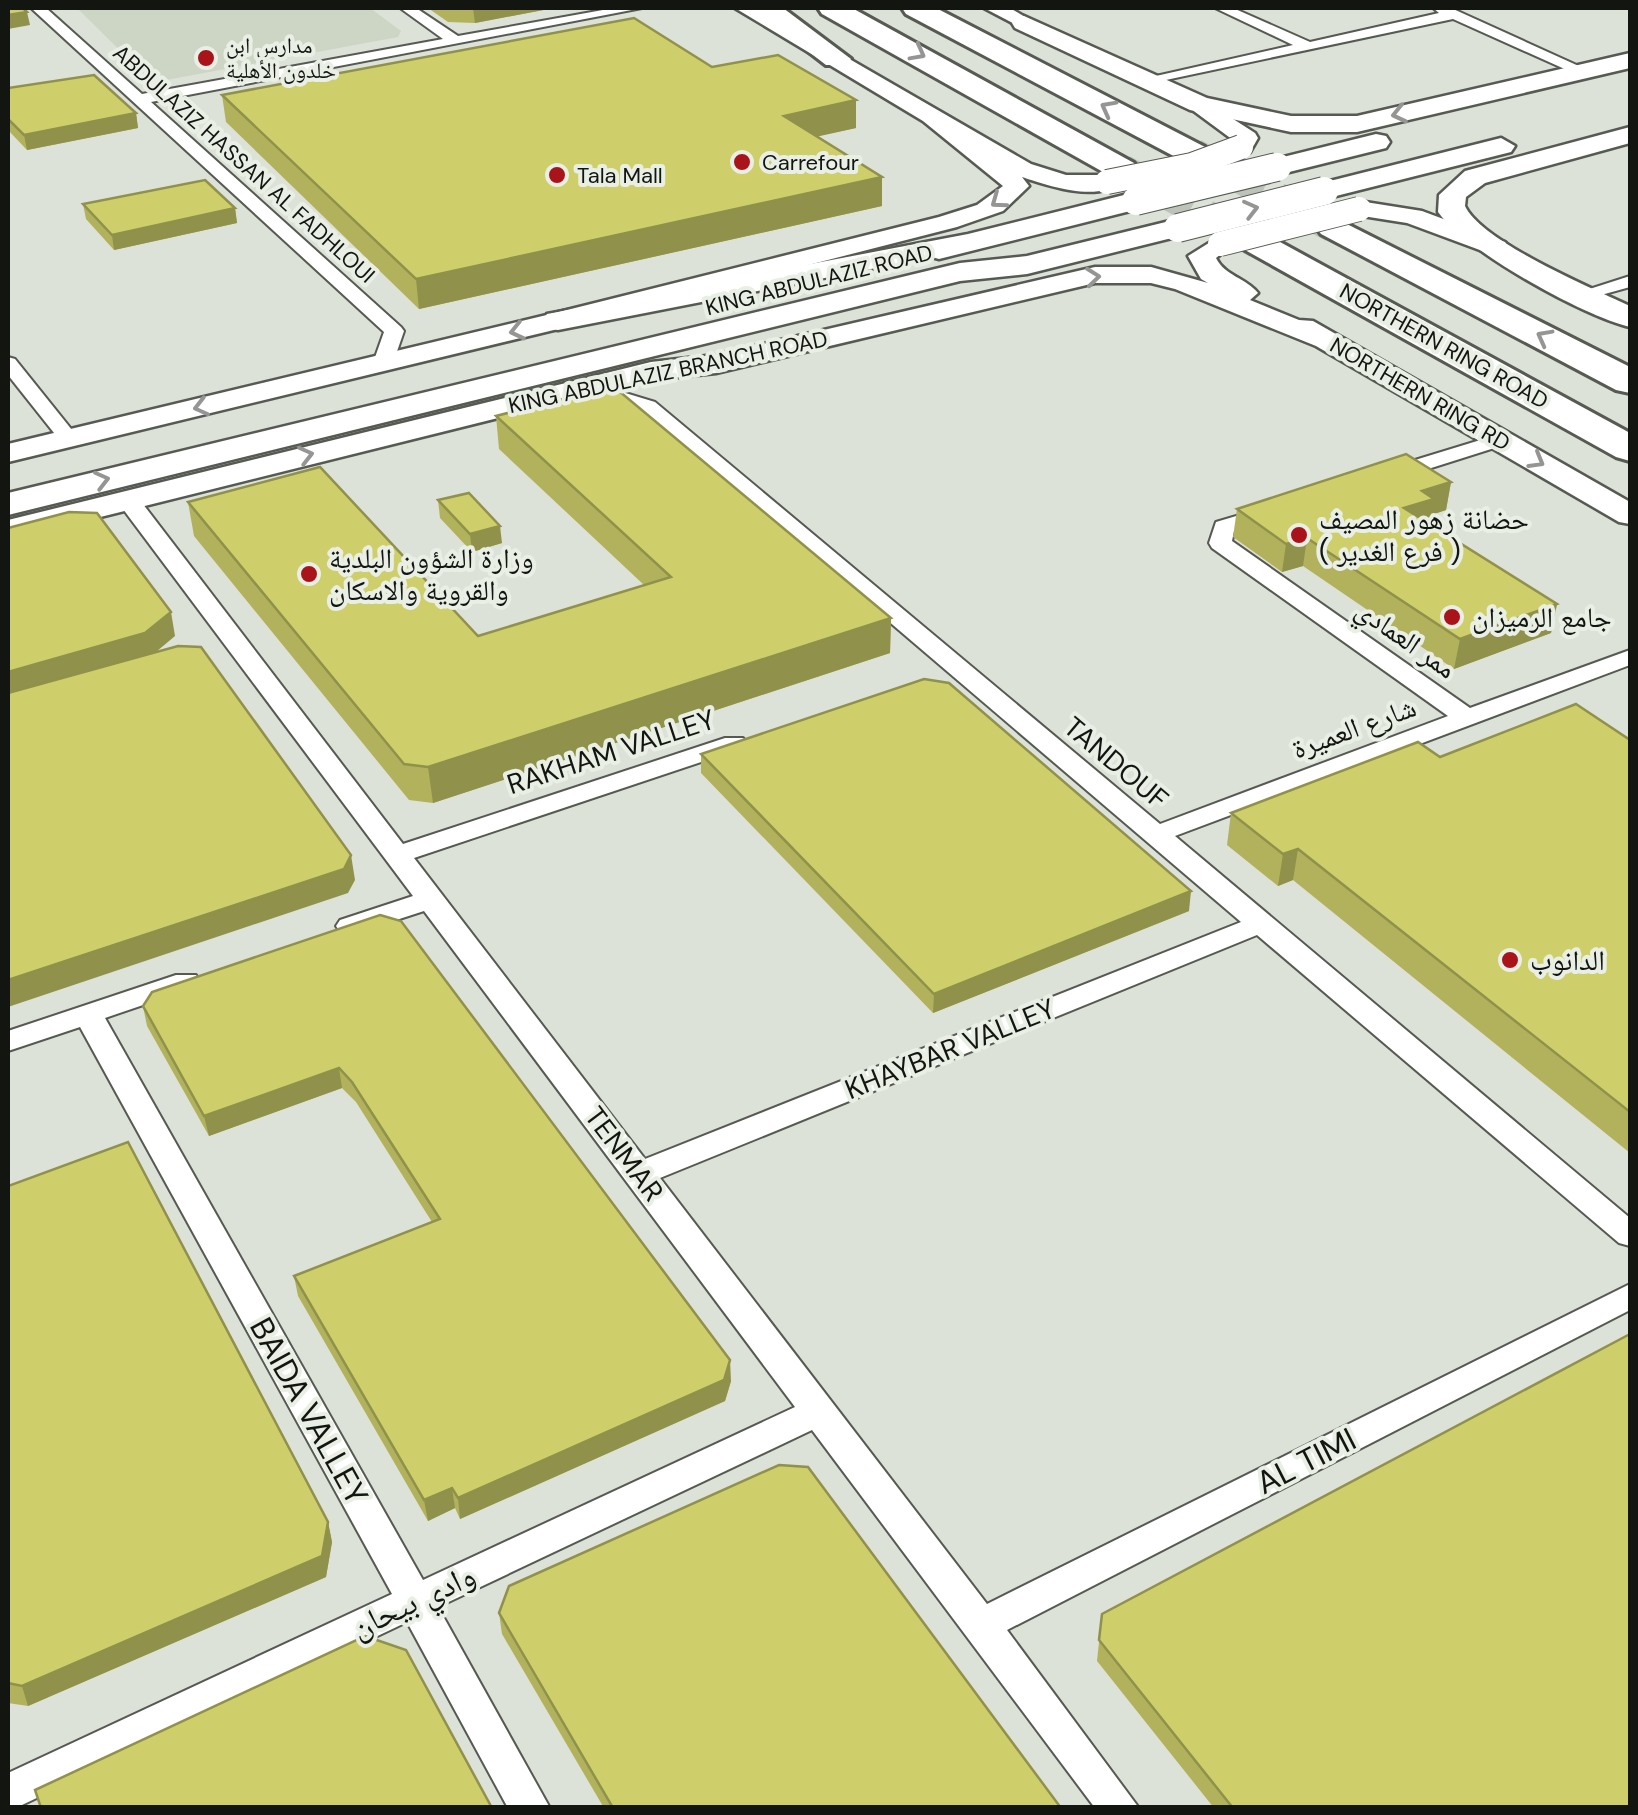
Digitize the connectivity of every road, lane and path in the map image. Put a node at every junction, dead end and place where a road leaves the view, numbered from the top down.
1 (38, 8) edge
2 (407, 8) edge
3 (635, 8) edge
4 (746, 8) edge
5 (766, 8) edge
6 (832, 8) edge
7 (916, 8) edge
8 (986, 8) edge
9 (995, 8) edge
10 (1222, 8) edge
11 (1449, 10) edge
12 (1024, 22) junction
13 (454, 40) junction
14 (1307, 46) junction
15 (836, 59) junction
16 (1630, 61) edge
17 (1630, 79) edge
18 (1153, 81) junction
19 (1579, 83) junction
20 (138, 100) junction
21 (1198, 104) junction
22 (1630, 115) edge
23 (932, 117) junction
24 (1630, 135) edge
25 (1194, 154) tunnel mouth
26 (1116, 176) junction
27 (1346, 218) junction
28 (996, 236) junction
29 (1257, 243) tunnel mouth
30 (1496, 248) junction
31 (1027, 264) junction
32 (1630, 282) edge
33 (1583, 294) junction
34 (1630, 318) edge
35 (558, 321) junction
36 (686, 326) junction
37 (1325, 340) junction
38 (8, 363) edge
39 (383, 363) junction
40 (651, 371) junction
41 (1630, 382) edge
42 (540, 399) junction
43 (68, 439) junction
44 (1500, 440) junction
45 (1630, 450) edge
46 (8, 453) edge
47 (8, 477) edge
48 (1371, 481) edge
49 (128, 500) junction
50 (8, 504) edge
51 (1297, 504) edge
52 (1630, 515) edge
53 (8, 530) edge
54 (1630, 657) edge
55 (958, 668) junction
56 (921, 681) edge
57 (1467, 718) junction
58 (752, 737) edge
59 (1154, 835) junction
60 (397, 854) junction
61 (431, 900) junction
62 (1260, 924) junction
63 (322, 936) edge
64 (214, 972) edge
65 (88, 1014) junction
66 (8, 1041) edge
67 (640, 1174) junction
68 (1630, 1235) edge
69 (1630, 1296) edge
70 (819, 1411) junction
71 (415, 1600) junction
72 (981, 1625) junction
73 (8, 1792) edge
74 (530, 1808) edge
75 (1119, 1808) edge

1 - 20 street, ABDULAZIZ HASSAN AL FADHLOUI
2 - 13 street
3 - 13 street
4 - 15 street
5 - 15 highway
6 -> 26 highway
25 -> 7 highway
8 - 12 highway
9 - 12 street
10 - 14 street
11 - 14 street
11 - 19 street
12 - 18 main road
13 - 20 street
14 - 18 street
15 - 23 street
16 - 19 main road
17 - 19 main road, KING ABDULAZIZ ROAD
18 - 21 main road
19 -> 21 main road
19 - 28 main road, KING ABDULAZIZ ROAD, bridge
20 - 39 street, ABDULAZIZ HASSAN AL FADHLOUI
21 - 26 street, bridge
31 -> 22 main road, KING ABDULAZIZ ROAD, bridge
23 - 26 street
23 -> 35 street
24 - 30 main road
27 - 30 street
27 - 37 street, NORTHERN RING RD, bridge
41 -> 27 highway, NORTHERN RING ROAD
28 - 35 main road
28 - 36 main road, KING ABDULAZIZ ROAD
29 - 45 highway, NORTHERN RING ROAD
30 - 33 main road
31 - 36 main road, KING ABDULAZIZ ROAD
31 - 40 main road
32 - 33 street
33 - 34 main road
35 -> 39 street
36 - 47 main road, KING ABDULAZIZ ROAD
50 -> 36 main road, KING ABDULAZIZ ROAD
40 -> 37 street, KING ABDULAZIZ BRANCH ROAD
37 - 44 street, NORTHERN RING RD
38 - 43 street
39 -> 43 street
40 - 42 street, KING ABDULAZIZ BRANCH ROAD
49 -> 42 street, KING ABDULAZIZ BRANCH ROAD
42 - 55 street, TANDOUF
43 - 46 street
44 - 48 street
44 -> 52 street, NORTHERN RING RD
49 - 53 street, KING ABDULAZIZ BRANCH ROAD
49 - 60 street, TENMAR
51 - 57 street, ممر العمادي
54 - 57 street, شارع العميرة
55 - 56 street
55 - 59 street, TANDOUF
57 - 59 street, شارع العميرة
58 - 60 street, RAKHAM VALLEY
59 - 62 street, TANDOUF
60 - 61 street, TENMAR
61 - 63 street
61 - 67 street, TENMAR
62 - 67 street, KHAYBAR VALLEY
62 - 68 street, TANDOUF
64 - 65 street
65 - 66 street
65 - 71 street, BAIDA VALLEY
67 - 70 street, TENMAR
69 - 72 street, AL TIMI
70 - 71 street, وادي بيحان
70 - 72 street, TENMAR
71 - 73 street, وادي بيحان
71 - 74 street, BAIDA VALLEY
72 - 75 street, TENMAR

